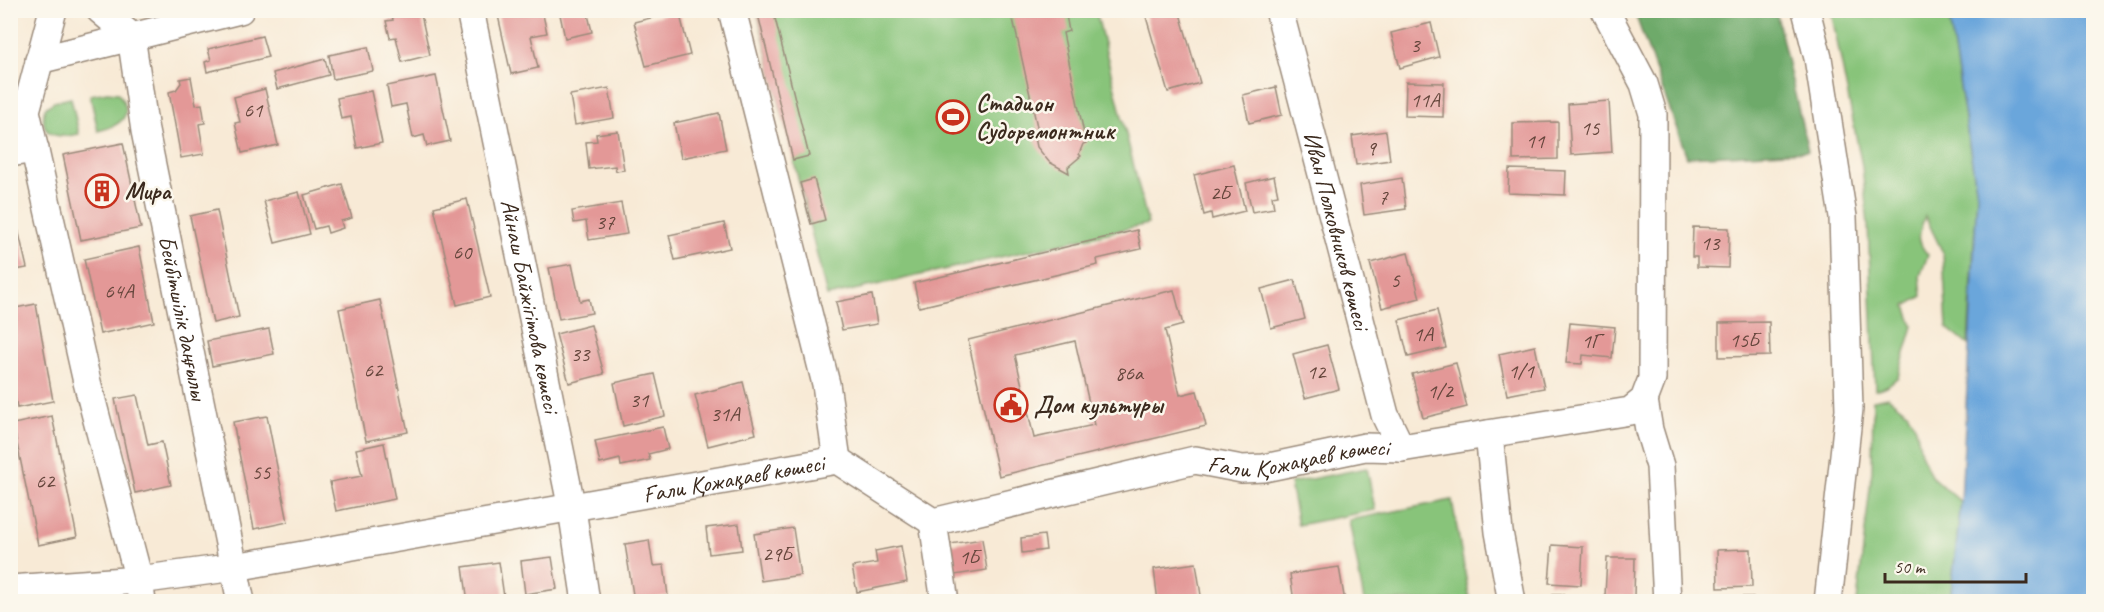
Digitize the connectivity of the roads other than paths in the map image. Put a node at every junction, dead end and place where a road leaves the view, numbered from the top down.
1 (53, 10) edge
2 (100, 10) edge
3 (240, 10) edge
4 (470, 10) edge
5 (732, 10) edge
6 (1279, 10) edge
7 (1605, 10) edge
8 (1806, 10) edge
9 (131, 36) junction
10 (39, 60) junction
11 (23, 151) edge
12 (1644, 400) junction
13 (1489, 434) junction
14 (1401, 448) junction
15 (837, 460) junction
16 (572, 508) junction
17 (933, 522) junction
18 (235, 567) junction
19 (10, 589) edge
20 (140, 590) edge
21 (241, 602) edge
22 (586, 602) edge
23 (945, 602) edge
24 (1512, 602) edge
25 (1667, 602) edge
26 (1828, 602) edge

1 - 10 street
2 - 9 street
3 - 9 street
4 - 16 street, Айнаш Байжігітова көшесі
5 - 15 street
6 - 14 street, Иван Полковников көшесі
7 - 12 street
8 - 26 street
9 - 10 street
9 - 18 street, Бейбітшілік даңғылы
10 - 11 street
11 - 20 street
12 - 13 street, Ғали Қожақаев көшесі
12 - 25 street
13 - 14 street, Ғали Қожақаев көшесі
13 - 24 street
14 - 17 street, Ғали Қожақаев көшесі
15 - 16 street, Ғали Қожақаев көшесі
15 - 17 street, Ғали Қожақаев көшесі
16 - 18 street, Ғали Қожақаев көшесі
16 - 22 street, Айнаш Байжігітова көшесі
17 - 23 street
18 - 20 street, Ғали Қожақаев көшесі
18 - 21 street, Бейбітшілік даңғылы
19 - 20 street, Ғали Қожақаев көшесі

